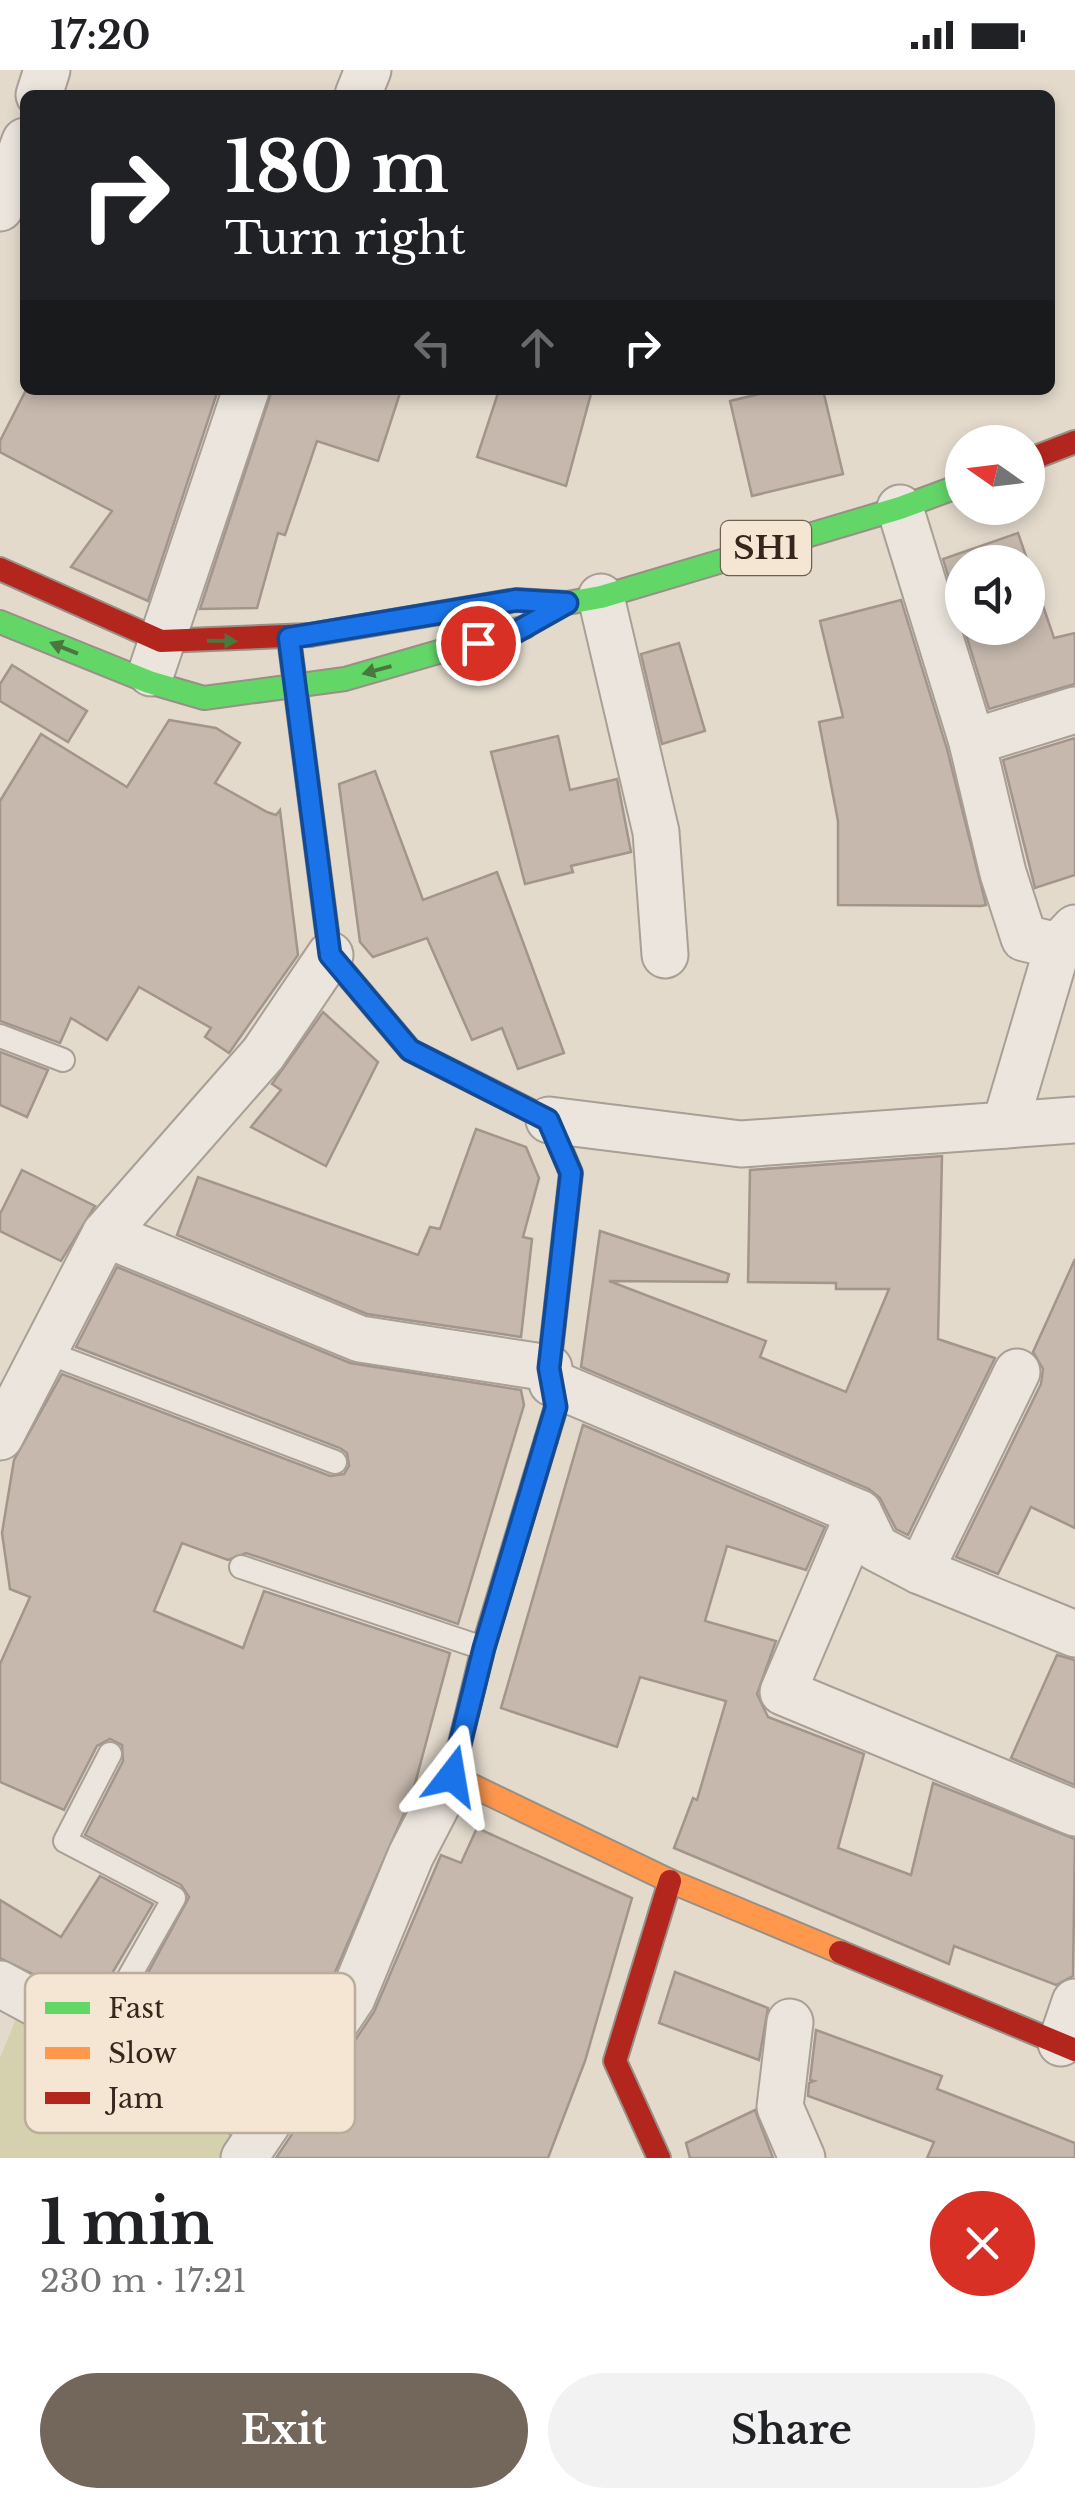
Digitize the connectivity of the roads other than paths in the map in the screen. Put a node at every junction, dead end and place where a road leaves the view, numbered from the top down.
1 (20, 154) edge
2 (0, 208) edge
3 (244, 395) edge
4 (1075, 442) edge
5 (1045, 453) edge
6 (945, 491) edge
7 (900, 508) junction
8 (0, 569) edge
9 (584, 600) junction
10 (0, 622) edge
11 (289, 638) junction
12 (155, 661) junction
13 (294, 688) junction
14 (1075, 710) edge
15 (972, 742) junction
16 (1066, 937) edge
17 (330, 955) junction
18 (665, 955) dead end
19 (0, 1036) edge
20 (63, 1060) dead end
21 (548, 1120) junction
22 (1075, 1120) edge
23 (1006, 1125) junction
24 (105, 1234) junction
25 (46, 1352) junction
26 (1017, 1372) dead end
27 (550, 1376) junction
28 (0, 1437) edge
29 (335, 1462) dead end
30 (859, 1513) junction
31 (241, 1567) dead end
32 (920, 1571) junction
33 (1075, 1634) edge
34 (484, 1648) junction
35 (110, 1754) dead end
36 (452, 1776) junction
37 (1075, 1812) edge
38 (670, 1881) junction
39 (132, 1973) edge
40 (0, 1984) edge
41 (355, 1991) edge
42 (25, 1998) edge
43 (790, 2022) dead end
44 (1070, 2032) edge
45 (659, 2158) edge
46 (802, 2158) edge

1 - 2 street
3 - 12 street
4 - 5 street
6 - 7 street, SH1
7 - 9 street, SH1
7 - 15 street
8 - 12 street, SH1
9 - 11 street, SH1
9 -> 13 street, SH1
9 - 18 street
12 -> 10 street, SH1
12 -> 11 street, SH1
11 - 13 street
12 - 13 street, SH1
13 - 17 street
14 - 15 street
15 - 16 street
16 - 23 street
17 - 21 street
17 - 24 street
19 - 20 lane
21 - 23 street
21 - 27 street
22 - 23 street
24 - 25 street
24 - 27 street
25 - 28 street
25 - 29 lane
26 - 32 street
27 - 30 street
27 - 34 street
30 - 32 street
30 - 37 street
31 - 34 lane
32 - 33 street
34 - 36 street
35 - 39 lane
36 - 38 street
36 - 41 street
38 - 44 street
38 - 45 street
40 - 42 street
43 - 46 street

